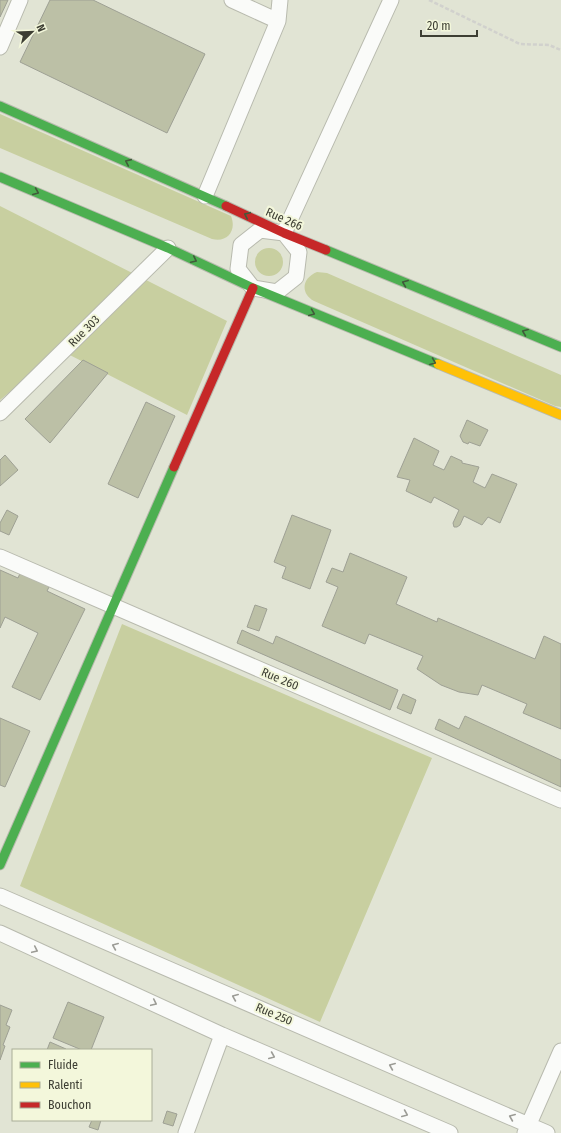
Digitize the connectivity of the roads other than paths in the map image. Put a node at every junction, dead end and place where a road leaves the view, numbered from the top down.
1 (20, 0) edge
2 (232, 0) edge
3 (280, 0) edge
4 (391, 0) edge
5 (278, 21) junction
6 (0, 47) edge
7 (0, 106) edge
8 (0, 177) edge
9 (205, 196) junction
10 (284, 233) junction
11 (168, 248) junction
12 (253, 288) junction
13 (561, 347) edge
14 (0, 413) edge
15 (561, 415) edge
16 (0, 557) edge
17 (112, 606) junction
18 (561, 800) edge
19 (0, 865) edge
20 (0, 896) edge
21 (0, 933) edge
22 (222, 1035) junction
23 (561, 1051) edge
24 (527, 1129) edge
25 (186, 1133) edge
26 (450, 1133) edge
27 (548, 1133) edge

1 - 6 street
2 - 5 street
3 - 5 street
4 - 10 street
5 - 9 street
9 -> 7 main road, Rue 266
8 -> 11 main road
10 -> 9 main road, Rue 266
10 - 12 street
10 - 12 street
13 -> 10 main road, Rue 266
11 -> 12 main road
11 - 14 street, Rue 303
12 -> 15 main road
12 - 17 main road
16 - 17 street, Rue 260
17 - 18 street, Rue 260
17 - 19 main road
24 -> 20 street, Rue 250
21 -> 22 street
22 - 25 street
22 -> 26 street
23 - 24 street
24 - 27 street, Rue 250

